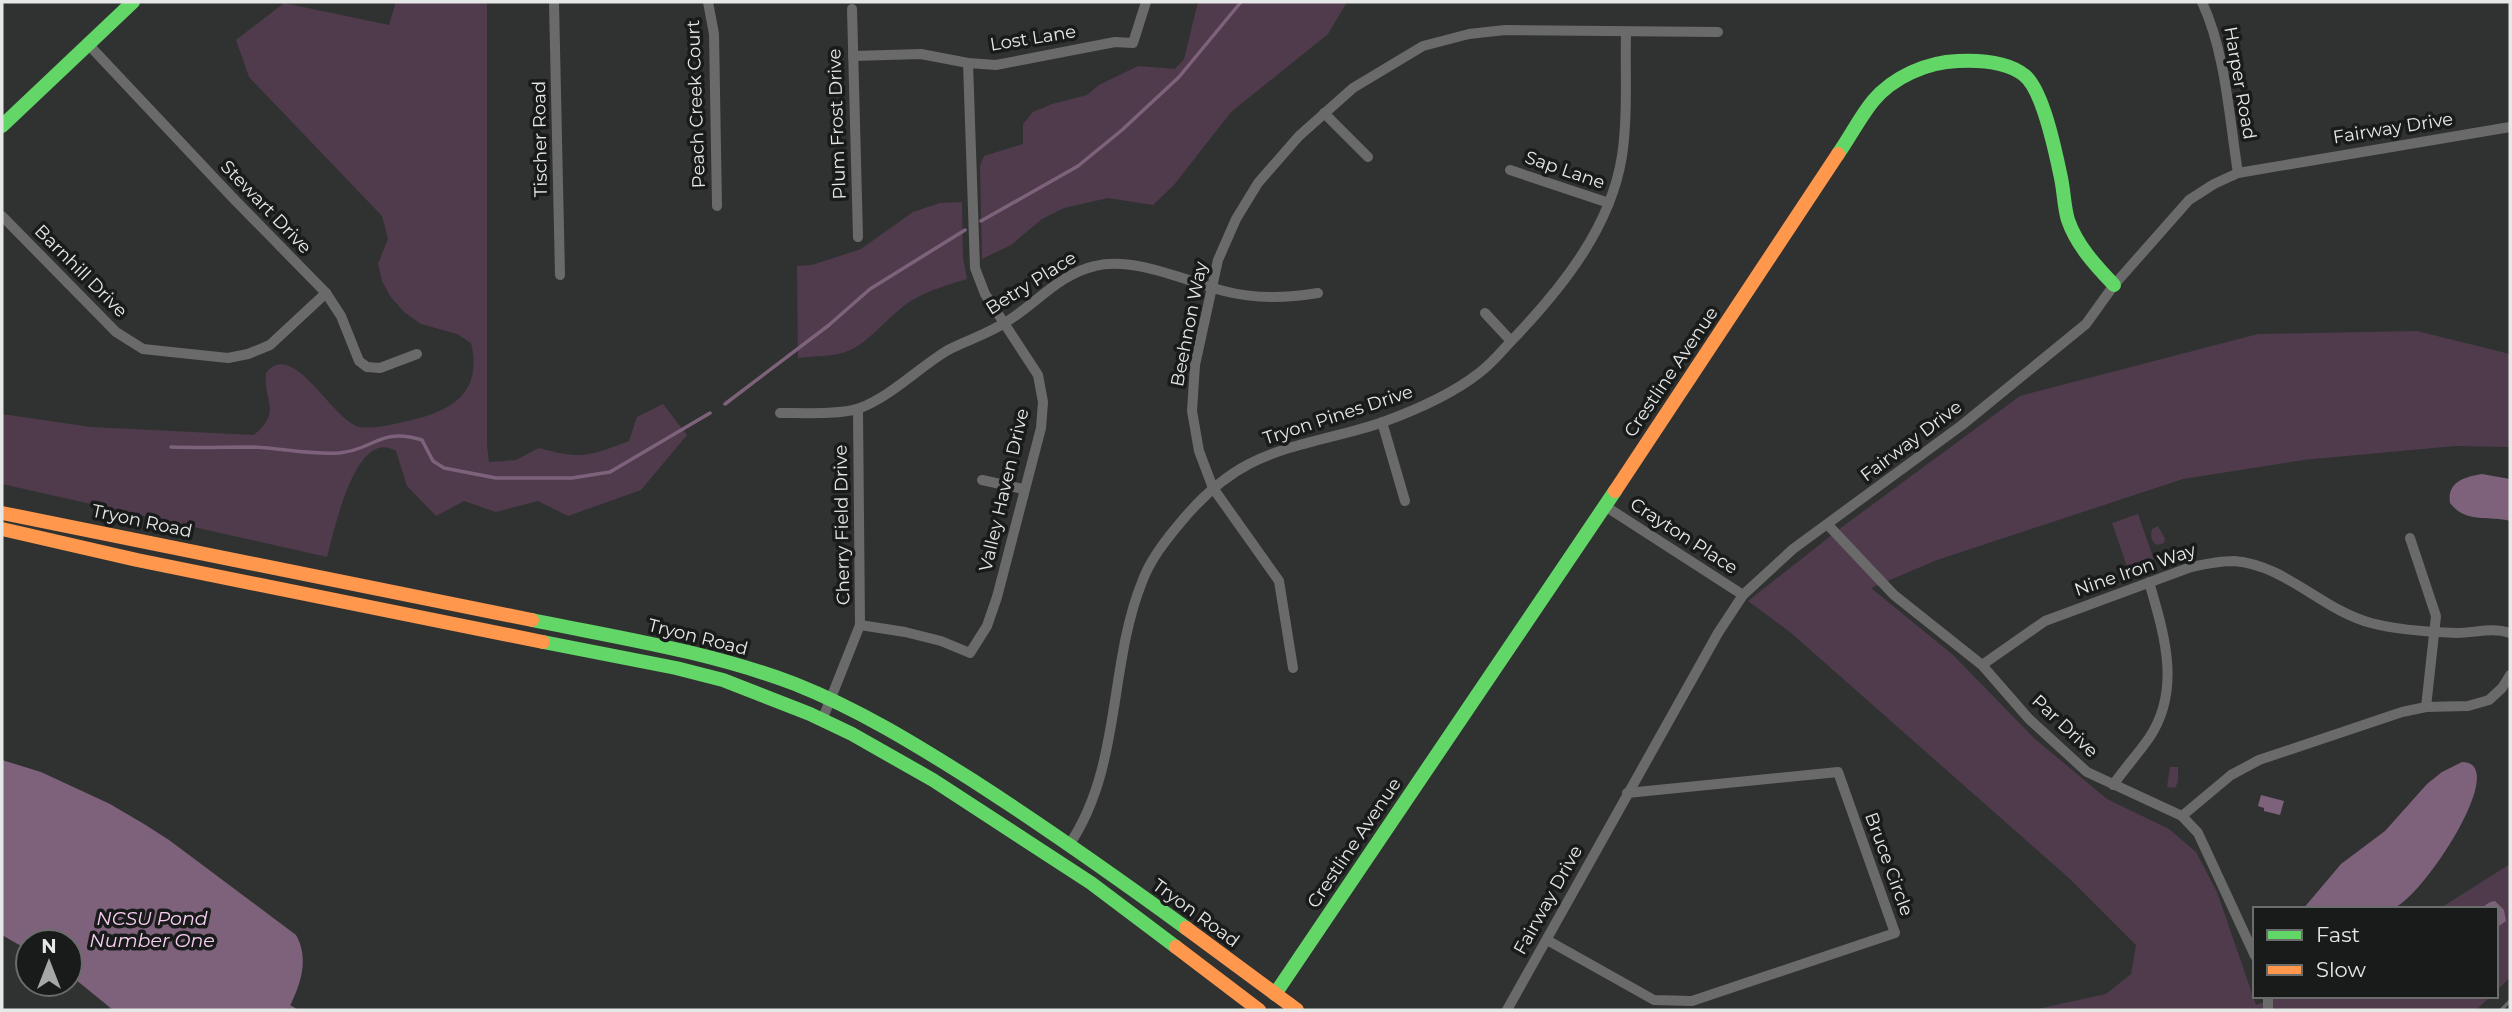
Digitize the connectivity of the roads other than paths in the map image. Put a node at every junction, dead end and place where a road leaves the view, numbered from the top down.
1 (133, 2) edge
2 (554, 2) edge
3 (708, 2) edge
4 (1146, 2) edge
5 (2202, 2) edge
6 (852, 9) dead end
7 (1626, 32) junction
8 (1717, 32) dead end
9 (87, 43) junction
10 (853, 56) junction
11 (968, 63) junction
12 (1324, 113) junction
13 (2, 126) edge
14 (2510, 127) edge
15 (1368, 157) dead end
16 (1510, 170) dead end
17 (2238, 173) junction
18 (1609, 203) junction
19 (717, 206) dead end
20 (2, 216) edge
21 (858, 237) dead end
22 (560, 275) dead end
23 (2114, 285) junction
24 (1211, 287) junction
25 (326, 293) junction
26 (1318, 293) dead end
27 (1485, 313) dead end
28 (1005, 323) junction
29 (1511, 341) junction
30 (417, 354) dead end
31 (858, 410) junction
32 (780, 413) dead end
33 (1382, 422) junction
34 (982, 480) dead end
35 (1213, 488) junction
36 (1023, 489) junction
37 (1405, 501) dead end
38 (1605, 506) junction
39 (2, 513) edge
40 (1828, 525) junction
41 (2, 529) edge
42 (2410, 538) dead end
43 (2149, 582) junction
44 (1743, 595) junction
45 (860, 625) junction
46 (2434, 632) junction
47 (2510, 633) edge
48 (1982, 665) junction
49 (1293, 668) dead end
50 (2510, 675) edge
51 (830, 699) junction
52 (2426, 707) junction
53 (823, 718) junction
54 (2113, 785) junction
55 (1627, 793) junction
56 (2182, 816) junction
57 (1069, 845) junction
58 (1547, 940) junction
59 (2253, 952) edge
60 (1275, 994) junction
61 (1259, 1010) edge
62 (1297, 1010) edge
63 (1507, 1010) edge

1 - 9 main road
2 - 22 street, Tischer Road
3 - 19 street, Peach Creek Court
4 - 11 street, Lost Lane
5 - 17 street, Harper Road
6 - 10 street, Plum Frost Drive
7 - 8 street, Beehnon Way
7 - 12 street, Beehnon Way
7 - 18 street, Tryon Pines Drive
9 - 13 main road
9 - 25 street, Stewart Drive
10 - 11 street, Lost Lane
10 - 21 street, Plum Frost Drive
11 - 28 street, Valley Haven Drive
12 - 15 street
12 - 24 street, Beehnon Way
14 - 17 street, Fairway Drive
16 - 18 street, Sap Lane
17 - 23 street, Fairway Drive
18 - 29 street, Tryon Pines Drive
20 - 25 street, Barnhill Drive
23 - 38 main road, Crestline Avenue
23 - 40 street, Fairway Drive
24 - 26 street, Betry Place
24 - 28 street, Betry Place
24 - 35 street, Beehnon Way
25 - 30 street, Stewart Drive
27 - 29 street
28 - 31 street, Betry Place
28 - 36 street, Valley Haven Drive
29 - 33 street, Tryon Pines Drive
31 - 32 street, Betry Place
31 - 45 street, Cherry Field Drive
33 - 35 street, Tryon Pines Drive
33 - 37 street
34 - 36 street
35 - 49 street, Beehnon Way
35 - 57 street, Tryon Pines Drive
36 - 45 street, Valley Haven Drive
38 - 44 street, Crayton Place
38 - 60 main road, Crestline Avenue
39 - 51 main road, Tryon Road
40 - 44 street, Fairway Drive
40 - 48 street, Par Drive
41 - 53 main road, Tryon Road
42 - 46 street
43 - 46 street, Nine Iron Way
43 - 48 street, Nine Iron Way
43 - 54 street
44 - 55 street, Fairway Drive
45 - 51 street, Cherry Field Drive
46 - 47 street, Nine Iron Way
46 - 52 street
48 - 54 street, Par Drive
50 - 52 street
51 - 53 street, Cherry Field Drive
51 - 57 main road, Tryon Road
52 - 56 street
53 - 61 main road, Tryon Road
54 - 56 street, Par Drive
55 - 58 street, Fairway Drive
55 - 58 street, Bruce Circle
56 - 59 street, Par Drive
57 - 60 main road, Tryon Road
58 - 63 street, Fairway Drive
60 - 62 main road, Tryon Road

